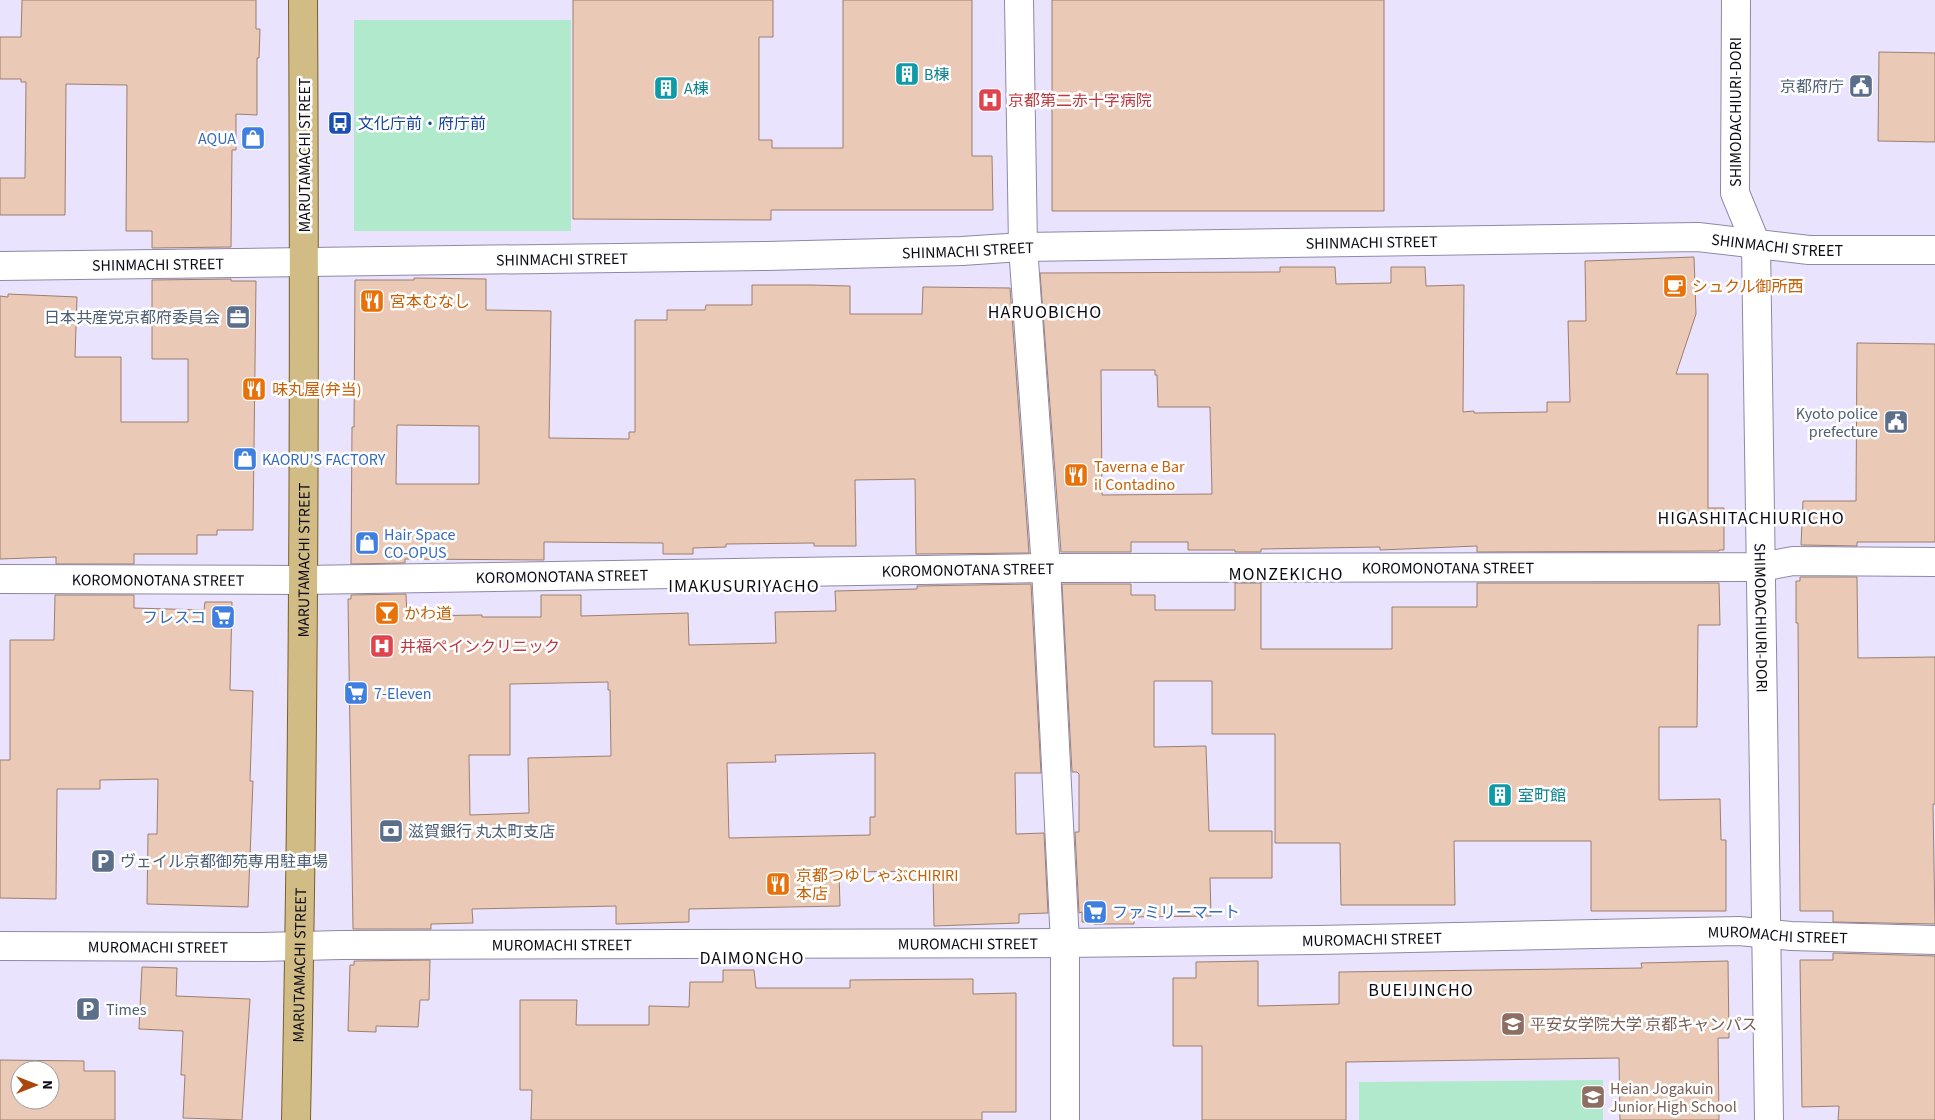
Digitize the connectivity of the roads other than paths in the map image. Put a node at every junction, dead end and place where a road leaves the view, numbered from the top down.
1 (303, 0) edge
2 (1019, 0) edge
3 (1736, 0) edge
4 (1756, 244) junction
5 (1023, 247) junction
6 (1935, 250) edge
7 (304, 263) junction
8 (0, 266) edge
9 (1935, 562) edge
10 (1761, 567) junction
11 (1046, 568) junction
12 (0, 579) edge
13 (302, 580) junction
14 (1767, 934) junction
15 (1935, 940) edge
16 (1065, 943) junction
17 (0, 946) edge
18 (299, 946) junction
19 (296, 1120) edge
20 (1066, 1120) edge
21 (1769, 1120) edge

1 - 7 main road, MARUTAMACHI STREET
2 - 5 street
3 - 4 street, SHIMODACHIURI-DORI
4 - 5 street, SHINMACHI STREET
4 - 6 street, SHINMACHI STREET
4 - 10 street, SHIMODACHIURI-DORI
5 - 7 street, SHINMACHI STREET
5 - 11 street
7 - 8 street, SHINMACHI STREET
7 - 13 main road, MARUTAMACHI STREET
9 - 10 street, KOROMONOTANA STREET
10 - 11 street, KOROMONOTANA STREET
10 - 14 street, SHIMODACHIURI-DORI
11 - 13 street, KOROMONOTANA STREET
11 - 16 street
12 - 13 street, KOROMONOTANA STREET
13 - 18 main road, MARUTAMACHI STREET
14 - 15 street, MUROMACHI STREET
14 - 16 street, MUROMACHI STREET
14 - 21 street, SHIMODACHIURI-DORI
16 - 18 street, MUROMACHI STREET
16 - 20 street
17 - 18 street, MUROMACHI STREET
18 - 19 main road, MARUTAMACHI STREET

